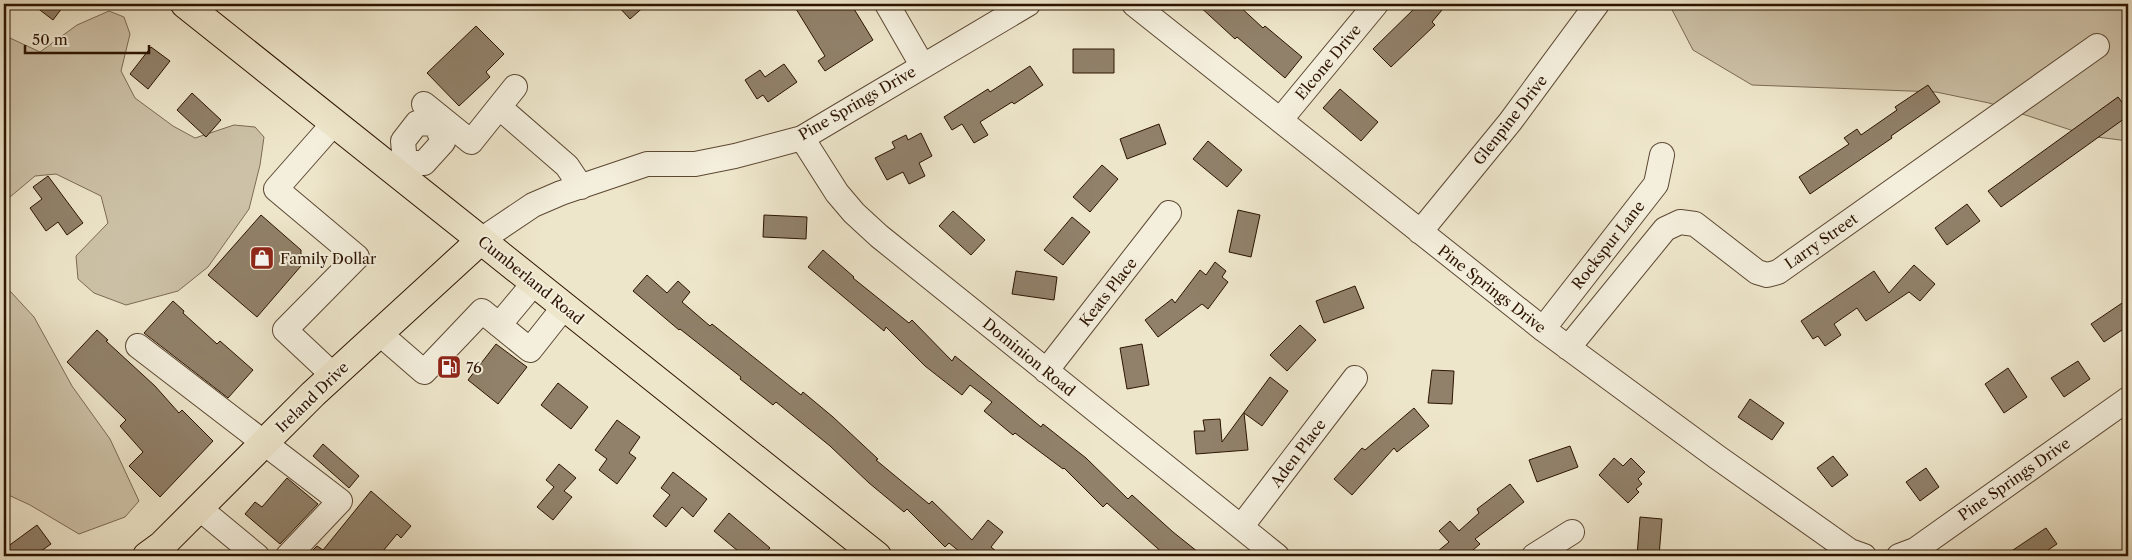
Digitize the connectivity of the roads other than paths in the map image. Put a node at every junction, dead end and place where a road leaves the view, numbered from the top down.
1 (185, 4) edge
2 (887, 4) edge
3 (1028, 4) edge
4 (1134, 4) edge
5 (1376, 4) edge
6 (1597, 4) edge
7 (2097, 46) dead end
8 (922, 65) junction
9 (515, 87) dead end
10 (499, 107) junction
11 (1280, 119) junction
12 (334, 123) junction
13 (802, 138) junction
14 (1662, 155) dead end
15 (401, 168) junction
16 (581, 187) junction
17 (1169, 213) dead end
18 (1420, 232) junction
19 (481, 240) junction
20 (534, 283) junction
21 (564, 307) junction
22 (499, 325) junction
23 (1543, 329) junction
24 (379, 333) junction
25 (138, 346) dead end
26 (1568, 348) junction
27 (1046, 370) junction
28 (333, 375) junction
29 (1355, 378) dead end
30 (2128, 399) edge
31 (266, 442) junction
32 (200, 508) junction
33 (1241, 527) junction
34 (1572, 532) dead end
35 (147, 556) edge
36 (257, 556) edge
37 (288, 556) edge
38 (877, 556) edge
39 (1277, 556) edge
40 (1534, 556) edge
41 (1864, 556) edge
42 (1899, 556) edge

1 - 12 main road, Cumberland Road
2 - 8 street
3 - 8 street, Pine Springs Drive
4 - 11 street, Pine Springs Drive
5 - 11 street, Elcone Drive
6 - 18 street, Glenpine Drive
7 - 26 street, Larry Street
8 - 13 street, Pine Springs Drive
9 - 10 street
10 - 15 street
10 - 16 street
11 - 18 street, Pine Springs Drive
12 - 15 main road, Cumberland Road
12 - 28 street
13 - 16 street, Pine Springs Drive
13 - 27 street, Dominion Road
14 - 23 street, Rockspur Lane
15 - 19 main road, Cumberland Road
16 - 19 street, Pine Springs Drive
17 - 27 street, Keats Place
18 - 23 street, Pine Springs Drive
19 - 20 main road, Cumberland Road
19 - 24 main road, Ireland Drive
20 - 21 main road, Cumberland Road
20 - 22 street
21 - 22 street
21 - 38 main road, Cumberland Road
22 - 24 street
23 - 26 street, Pine Springs Drive
24 - 28 main road, Ireland Drive
25 - 31 street
26 - 41 street, Pine Springs Drive
27 - 33 street, Dominion Road
28 - 31 main road, Ireland Drive
29 - 33 street, Aden Place
30 - 42 street, Pine Springs Drive
31 - 32 main road, Ireland Drive
31 - 37 street
32 - 35 main road, Ireland Drive
32 - 36 street
33 - 39 street, Dominion Road
34 - 40 street

